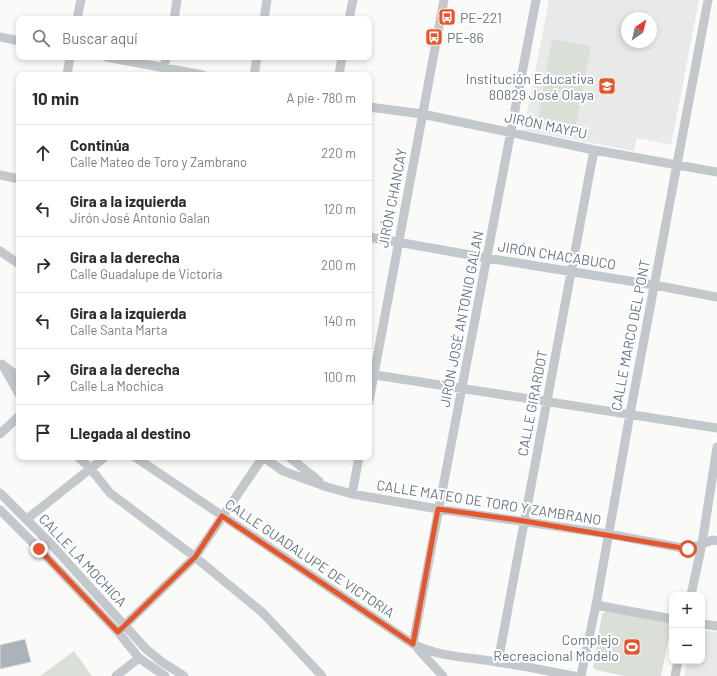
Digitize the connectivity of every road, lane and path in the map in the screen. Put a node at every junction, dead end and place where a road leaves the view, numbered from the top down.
1 (81, 0) edge
2 (178, 0) edge
3 (267, 0) edge
4 (353, 0) edge
5 (444, 0) edge
6 (536, 0) edge
7 (708, 0) edge
8 (78, 16) edge
9 (175, 16) edge
10 (264, 16) edge
11 (350, 16) edge
12 (0, 37) edge
13 (16, 40) edge
14 (70, 60) edge
15 (118, 60) edge
16 (166, 60) edge
17 (256, 60) edge
18 (342, 60) edge
19 (164, 71) edge
20 (68, 72) edge
21 (254, 72) edge
22 (340, 72) edge
23 (372, 107) edge
24 (422, 114) junction
25 (511, 132) junction
26 (594, 150) junction
27 (677, 164) junction
28 (717, 172) edge
29 (0, 175) edge
30 (16, 178) edge
31 (372, 238) edge
32 (398, 242) junction
33 (0, 251) edge
34 (487, 258) junction
35 (16, 262) edge
36 (571, 272) junction
37 (654, 285) junction
38 (717, 297) edge
39 (1, 364) edge
40 (372, 369) edge
41 (372, 374) edge
42 (16, 375) edge
43 (16, 389) edge
44 (462, 389) junction
45 (547, 402) junction
46 (630, 414) junction
47 (16, 419) edge
48 (717, 428) edge
49 (0, 434) edge
50 (717, 448) edge
51 (81, 460) edge
52 (101, 460) edge
53 (139, 460) edge
54 (261, 460) edge
55 (268, 460) edge
56 (293, 460) edge
57 (358, 460) edge
58 (90, 468) junction
59 (327, 487) junction
60 (0, 493) edge
61 (352, 494) junction
62 (438, 509) junction
63 (0, 510) edge
64 (222, 516) junction
65 (27, 519) junction
66 (524, 521) junction
67 (608, 534) junction
68 (717, 541) edge
69 (702, 544) junction
70 (195, 557) junction
71 (692, 592) edge
72 (596, 605) junction
73 (669, 618) edge
74 (705, 624) edge
75 (717, 626) edge
76 (121, 629) junction
77 (413, 644) junction
78 (432, 656) junction
79 (140, 658) junction
80 (498, 662) junction
81 (677, 664) edge
82 (116, 676) edge
83 (165, 676) edge
84 (184, 676) edge
85 (322, 676) edge
86 (443, 676) edge
87 (568, 676) edge
88 (581, 676) edge
89 (675, 676) edge

1 - 8 street
2 - 9 street
3 - 10 street
4 - 11 street
5 - 24 street, JIRÓN CHANCAY
6 - 25 street, JIRÓN JOSÉ ANTONIO GALAN
7 - 27 street, CALLE MARCO DEL PONT
12 - 13 street
14 - 20 street
15 - 19 street
16 - 19 street
17 - 21 street
18 - 22 street
23 - 24 street, JIRÓN MAYPU
24 - 25 street, JIRÓN MAYPU
24 - 32 street, JIRÓN CHANCAY
25 - 26 street, JIRÓN MAYPU
25 - 34 street, JIRÓN JOSÉ ANTONIO GALAN
26 - 27 street, JIRÓN MAYPU
26 - 36 street, CALLE GIRARDOT
27 - 28 street, JIRÓN MAYPU
27 - 37 street, CALLE MARCO DEL PONT
29 - 30 street
31 - 32 street, JIRÓN CHACABUCO
32 - 34 street, JIRÓN CHACABUCO
32 - 40 street, JIRÓN CHANCAY
33 - 35 street
34 - 36 street, JIRÓN CHACABUCO
34 - 44 street, JIRÓN JOSÉ ANTONIO GALAN
36 - 37 street, JIRÓN CHACABUCO
36 - 45 street, CALLE GIRARDOT
37 - 38 street, JIRÓN CHACABUCO
37 - 46 street, CALLE MARCO DEL PONT
39 - 42 street
39 - 43 street
41 - 44 street
44 - 45 street
44 - 62 street, JIRÓN JOSÉ ANTONIO GALAN
45 - 46 street
45 - 66 street, CALLE GIRARDOT
46 - 48 street
46 - 67 street, CALLE MARCO DEL PONT
47 - 49 street
50 - 69 street
51 - 58 street
52 - 58 street
53 - 64 street, CALLE GUADALUPE DE VICTORIA
54 - 64 street
55 - 59 street, CALLE MATEO DE TORO Y ZAMBRANO
56 - 59 street
57 - 61 street
58 - 65 street
58 - 70 street
59 - 61 street, CALLE MATEO DE TORO Y ZAMBRANO
60 - 65 street, CALLE LA MOCHICA
61 - 62 street, CALLE MATEO DE TORO Y ZAMBRANO
62 - 66 street, CALLE MATEO DE TORO Y ZAMBRANO
62 - 77 street, JIRÓN JOSÉ ANTONIO GALAN
63 - 76 street, CALLE LA MOCHICA
64 - 70 street
64 - 77 street, CALLE GUADALUPE DE VICTORIA
65 - 76 street, CALLE LA MOCHICA
66 - 67 street, CALLE MATEO DE TORO Y ZAMBRANO
66 - 80 street, CALLE GIRARDOT
67 - 69 street, CALLE MATEO DE TORO Y ZAMBRANO
67 - 72 street, CALLE MARCO DEL PONT
68 - 69 street, CALLE MATEO DE TORO Y ZAMBRANO
69 - 71 street
70 - 76 street
70 - 85 street
72 - 73 street
72 - 88 street, CALLE MARCO DEL PONT
74 - 75 street
76 - 79 street, CALLE LA MOCHICA
76 - 84 street, CALLE LA MOCHICA
77 - 78 street, CALLE GUADALUPE DE VICTORIA
78 - 80 street
78 - 86 street, CALLE GUADALUPE DE VICTORIA
79 - 82 street
79 - 83 street, CALLE LA MOCHICA
80 - 87 street
81 - 89 street

